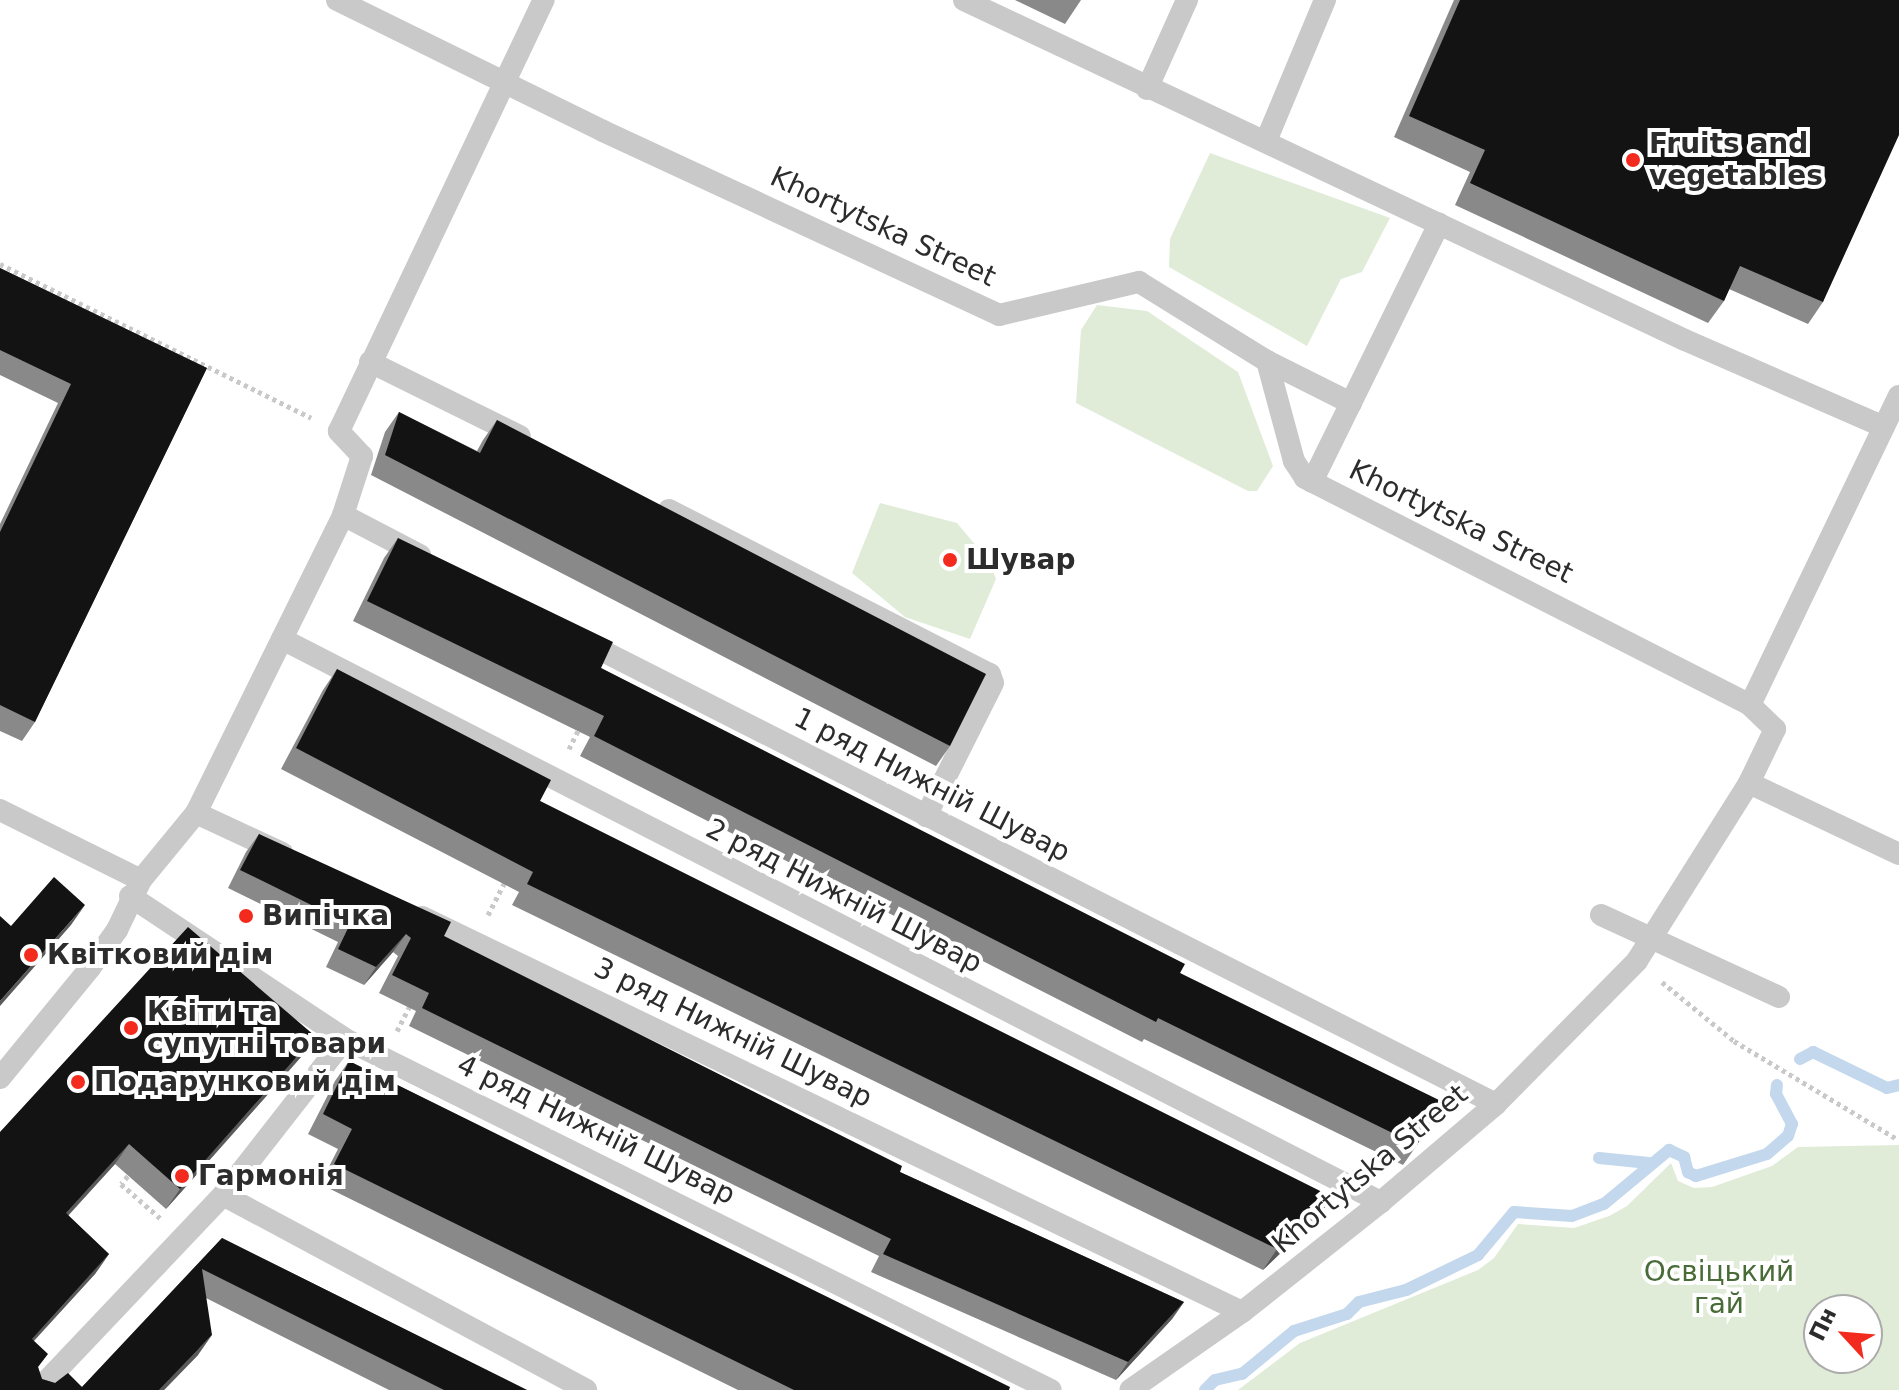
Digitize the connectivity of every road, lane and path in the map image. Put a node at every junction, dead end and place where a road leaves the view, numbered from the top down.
1 (337, 0) edge
2 (544, 0) edge
3 (964, 0) edge
4 (1187, 0) edge
5 (1325, 0) edge
6 (505, 82) junction
7 (1147, 89) junction
8 (1266, 141) junction
9 (1439, 224) junction
10 (0, 264) edge
11 (1267, 361) junction
12 (370, 362) junction
13 (1899, 396) edge
14 (1351, 403) junction
15 (1884, 427) junction
16 (339, 431) junction
17 (547, 450) edge
18 (1312, 482) junction
19 (644, 498) edge
20 (343, 515) junction
21 (442, 567) edge
22 (555, 626) edge
23 (282, 639) junction
24 (1750, 705) junction
25 (1749, 783) junction
26 (0, 810) edge
27 (196, 813) junction
28 (926, 816) junction
29 (1899, 854) edge
30 (308, 864) edge
31 (136, 888) junction
32 (405, 909) edge
33 (1601, 915) dead end
34 (1651, 938) junction
35 (1637, 961) junction
36 (418, 989) edge
37 (1779, 997) dead end
38 (345, 1039) junction
39 (384, 1058) junction
40 (0, 1078) edge
41 (1496, 1104) junction
42 (1899, 1140) edge
43 (141, 1161) edge
44 (223, 1195) junction
45 (1381, 1202) junction
46 (179, 1236) junction
47 (1242, 1312) junction
48 (38, 1390) edge
49 (586, 1390) edge
50 (1051, 1390) edge
51 (1130, 1390) edge

1 - 6 lane, Khortytska Street
2 - 6 lane
3 - 7 lane
4 - 7 lane
5 - 8 lane
6 - 11 lane, Khortytska Street
6 - 12 lane
7 - 8 lane
8 - 9 lane
9 - 14 lane
9 - 15 lane
10 - 16 path
11 - 14 lane
11 - 18 lane, Khortytska Street
12 - 16 lane
12 - 17 lane
13 - 15 lane
14 - 18 lane
15 - 24 lane
16 - 20 lane
18 - 24 lane, Khortytska Street
19 - 28 lane
20 - 21 lane
20 - 23 lane
22 - 28 lane, 1 ряд Нижній Шувар
23 - 27 lane
23 - 45 lane, 2 ряд Нижній Шувар
24 - 25 lane, Khortytska Street
25 - 29 lane
25 - 34 lane, Khortytska Street
26 - 31 lane, 4 ряд Нижній Шувар
27 - 30 lane
27 - 31 lane
28 - 41 lane, 1 ряд Нижній Шувар
31 - 38 lane, 4 ряд Нижній Шувар
31 - 40 lane
32 - 47 lane, 3 ряд Нижній Шувар
33 - 34 lane
34 - 35 lane, Khortytska Street
34 - 37 lane
35 - 41 lane, Khortytska Street
35 - 42 path
36 - 39 path
38 - 39 lane, 4 ряд Нижній Шувар
38 - 44 lane
39 - 50 lane, 4 ряд Нижній Шувар
41 - 45 lane, Khortytska Street
43 - 46 path
44 - 46 lane
44 - 49 lane
45 - 47 lane, Khortytska Street
46 - 48 lane
47 - 51 lane, Khortytska Street

